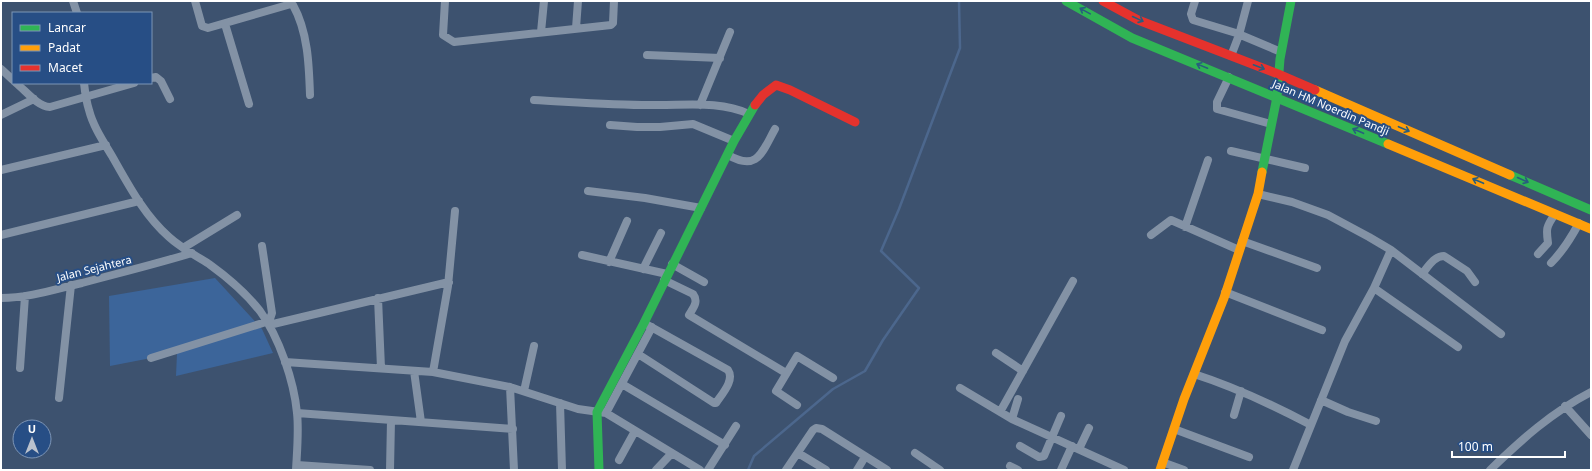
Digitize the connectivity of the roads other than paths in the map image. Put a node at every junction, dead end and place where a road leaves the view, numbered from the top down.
1 (73, 1) edge
2 (195, 1) edge
3 (445, 1) edge
4 (544, 1) edge
5 (578, 1) edge
6 (614, 1) edge
7 (1066, 1) edge
8 (1103, 1) edge
9 (1194, 1) edge
10 (1248, 1) edge
11 (1291, 1) edge
12 (283, 3) edge
13 (77, 12) edge
14 (225, 24) junction
15 (576, 28) junction
16 (541, 32) junction
17 (730, 32) dead end
18 (1239, 35) junction
19 (1281, 52) junction
20 (647, 55) dead end
21 (1230, 56) junction
22 (720, 58) junction
23 (1, 69) edge
24 (1278, 74) junction
25 (1229, 77) junction
26 (152, 78) edge
27 (12, 79) edge
28 (17, 84) edge
29 (84, 84) edge
30 (130, 84) edge
31 (310, 95) dead end
32 (86, 96) junction
33 (1277, 97) junction
34 (34, 99) junction
35 (170, 99) dead end
36 (534, 100) dead end
37 (249, 104) dead end
38 (700, 105) junction
39 (749, 114) junction
40 (1, 115) edge
41 (855, 122) dead end
42 (1271, 124) junction
43 (610, 125) dead end
44 (775, 129) dead end
45 (734, 141) junction
46 (106, 145) junction
47 (1231, 151) dead end
48 (728, 156) junction
49 (1264, 159) junction
50 (1208, 160) dead end
51 (1305, 168) dead end
52 (1, 170) edge
53 (588, 191) dead end
54 (1258, 194) junction
55 (139, 201) junction
56 (701, 208) junction
57 (1591, 210) edge
58 (455, 211) dead end
59 (1555, 214) junction
60 (237, 215) dead end
61 (627, 221) dead end
62 (1579, 223) junction
63 (1185, 227) junction
64 (1591, 229) edge
65 (661, 233) dead end
66 (1, 235) edge
67 (1151, 235) dead end
68 (1240, 245) junction
69 (262, 246) dead end
70 (183, 248) junction
71 (1391, 250) junction
72 (192, 253) junction
73 (1538, 254) dead end
74 (582, 256) dead end
75 (609, 262) junction
76 (1551, 263) dead end
77 (672, 264) junction
78 (1317, 268) dead end
79 (643, 269) junction
80 (1422, 274) junction
81 (666, 277) junction
82 (1073, 281) dead end
83 (449, 282) junction
84 (704, 282) dead end
85 (1475, 282) dead end
86 (71, 286) junction
87 (1374, 288) junction
88 (1226, 292) junction
89 (25, 296) junction
90 (1, 298) edge
91 (378, 298) junction
92 (268, 324) junction
93 (648, 325) junction
94 (1322, 330) dead end
95 (1501, 334) dead end
96 (534, 346) dead end
97 (1458, 347) dead end
98 (996, 353) dead end
99 (638, 354) junction
100 (151, 358) dead end
101 (285, 362) junction
102 (20, 368) dead end
103 (381, 368) junction
104 (414, 371) junction
105 (1023, 371) junction
106 (434, 372) junction
107 (786, 373) junction
108 (1194, 374) junction
109 (833, 378) dead end
110 (622, 384) junction
111 (510, 387) junction
112 (960, 388) dead end
113 (524, 391) junction
114 (1242, 391) junction
115 (1591, 392) edge
116 (59, 398) dead end
117 (1018, 399) dead end
118 (1321, 400) junction
119 (560, 403) junction
120 (797, 405) dead end
121 (1565, 406) junction
122 (602, 412) junction
123 (1000, 412) junction
124 (297, 413) junction
125 (1061, 416) dead end
126 (1234, 416) dead end
127 (1012, 418) junction
128 (391, 420) junction
129 (1376, 420) dead end
130 (421, 422) junction
131 (1311, 424) junction
132 (736, 426) dead end
133 (1089, 428) dead end
134 (513, 429) junction
135 (1174, 429) junction
136 (635, 431) junction
137 (1591, 435) edge
138 (1053, 438) junction
139 (724, 445) junction
140 (1020, 446) dead end
141 (1075, 447) junction
142 (798, 452) junction
143 (672, 453) junction
144 (916, 453) dead end
145 (866, 457) junction
146 (1249, 457) dead end
147 (619, 460) dead end
148 (1161, 466) edge
149 (297, 467) edge
150 (370, 470) edge
151 (390, 470) edge
152 (514, 470) edge
153 (562, 470) edge
154 (599, 470) edge
155 (656, 470) edge
156 (700, 470) edge
157 (708, 470) edge
158 (786, 470) edge
159 (826, 470) edge
160 (857, 470) edge
161 (887, 470) edge
162 (940, 470) edge
163 (1061, 470) edge
164 (1124, 470) edge
165 (1184, 470) edge
166 (1293, 470) edge
167 (1490, 470) edge

1 - 13 street
2 - 14 street
3 - 16 street
4 - 16 street
5 - 15 street
6 - 15 street
25 -> 7 main road, Jalan HM Noerdin Pandji
8 -> 21 main road, Jalan HM Noerdin Pandji
9 - 18 street
10 - 18 street
11 - 19 main road
12 - 14 street
12 - 31 street
14 - 37 street
15 - 16 street
17 - 22 street
18 - 19 street
18 - 21 street
19 - 24 main road
20 - 22 street
21 -> 24 main road, Jalan HM Noerdin Pandji
22 - 38 street
23 - 27 street
24 - 33 main road
24 -> 57 main road, Jalan HM Noerdin Pandji
25 - 33 main road, Jalan HM Noerdin Pandji
25 - 42 street
26 - 35 street
28 - 34 street
29 - 32 street
30 - 32 street
32 - 34 street
32 - 46 street
33 - 42 main road
59 -> 33 main road, Jalan HM Noerdin Pandji
34 - 40 street
36 - 38 street
38 - 39 street
39 - 41 main road
39 - 45 main road
42 - 49 main road
43 - 45 street
44 - 48 street
45 - 48 main road
46 - 52 street
46 - 55 street
47 - 49 street
48 - 56 main road
49 - 51 street
49 - 54 main road
50 - 63 street
53 - 56 street
54 - 68 main road
54 - 71 street
55 - 66 street
55 - 70 street
56 - 77 main road
58 - 83 street
59 - 62 main road, Jalan HM Noerdin Pandji
59 - 73 street
60 - 70 street
61 - 75 street
62 - 64 main road, Jalan HM Noerdin Pandji
62 - 76 street
63 - 67 street
63 - 68 street
65 - 79 street
68 - 78 street
68 - 88 main road
69 - 92 street
70 - 72 street
71 - 80 street
71 - 87 street
72 - 86 street, Jalan Sejahtera
72 - 92 street
74 - 75 street
75 - 79 street
77 - 81 main road
77 - 84 street
79 - 81 street
80 - 85 street
80 - 95 street
81 - 93 main road
81 - 107 street
82 - 105 street
83 - 91 street
83 - 106 street
86 - 89 street, Jalan Sejahtera
86 - 116 street
87 - 97 street
87 - 118 street
88 - 94 street
88 - 108 main road
89 - 90 street, Jalan Sejahtera
89 - 102 street
91 - 92 street
91 - 103 street
92 - 100 street
92 - 101 street
93 - 99 street
93 - 99 street
93 - 122 main road
96 - 113 street
98 - 105 street
99 - 110 street
101 - 103 street
101 - 124 street
103 - 104 street
104 - 106 street
104 - 130 street
105 - 123 street
106 - 111 street
107 - 109 street
107 - 120 street
108 - 114 street
108 - 135 main road
110 - 122 street
110 - 139 street
111 - 113 street
111 - 134 street
112 - 123 street
113 - 119 street
114 - 126 street
114 - 131 street
115 - 121 street
117 - 127 street
118 - 129 street
118 - 131 street
119 - 122 street
119 - 153 street
121 - 137 street
121 - 167 street
122 - 136 street
122 - 154 main road
123 - 127 street
124 - 128 street
124 - 149 street
125 - 138 street
127 - 138 street
128 - 130 street
128 - 151 street
130 - 134 street
131 - 166 street
132 - 139 street
133 - 141 street
134 - 152 street
135 - 146 street
135 - 148 main road
136 - 143 street
136 - 147 street
138 - 140 street
138 - 141 street
139 - 157 street
141 - 163 street
141 - 164 street
142 - 145 street
142 - 158 street
142 - 159 street
143 - 155 street
143 - 156 street
144 - 162 street
145 - 160 street
145 - 161 street
148 - 165 street
149 - 150 street

